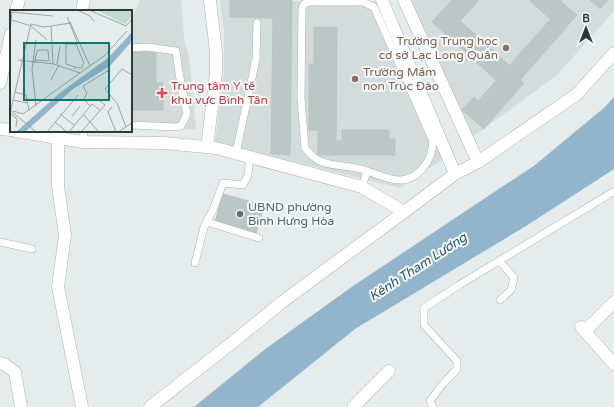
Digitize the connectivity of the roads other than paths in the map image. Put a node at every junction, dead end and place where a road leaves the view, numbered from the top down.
1 (19, 0) edge
2 (84, 0) edge
3 (210, 0) edge
4 (382, 0) edge
5 (404, 0) edge
6 (16, 10) edge
7 (82, 10) edge
8 (257, 23) dead end
9 (10, 38) edge
10 (132, 48) edge
11 (614, 53) edge
12 (0, 83) edge
13 (132, 125) edge
14 (0, 128) edge
15 (10, 130) edge
16 (26, 132) edge
17 (58, 135) edge
18 (83, 136) edge
19 (207, 147) junction
20 (236, 153) junction
21 (250, 156) junction
22 (478, 162) junction
23 (367, 171) junction
24 (455, 174) junction
25 (362, 187) junction
26 (613, 192) edge
27 (404, 212) junction
28 (207, 222) junction
29 (259, 238) dead end
30 (0, 242) edge
31 (32, 249) dead end
32 (500, 261) junction
33 (195, 263) dead end
34 (500, 300) dead end
35 (614, 302) edge
36 (0, 364) edge
37 (614, 364) edge
38 (389, 371) dead end
39 (21, 407) edge
40 (82, 407) edge
41 (150, 407) edge
42 (353, 407) edge
43 (433, 407) edge

1 - 6 street
2 - 7 street
3 - 19 street
4 - 24 street
5 - 22 street
8 - 20 lane
9 - 12 street
10 - 13 lane
11 - 22 street
14 - 15 street
16 - 17 street
17 - 18 street
17 - 40 street
18 - 19 street
19 - 20 street
20 - 21 street
21 - 25 street
21 - 28 lane
22 - 24 street
23 - 23 lane
23 - 25 lane
24 - 27 street
25 - 27 street
26 - 32 lane
27 - 41 street
28 - 29 lane
28 - 33 lane
30 - 31 lane
32 - 34 lane
32 - 43 lane
35 - 37 street
36 - 39 street
38 - 42 street

